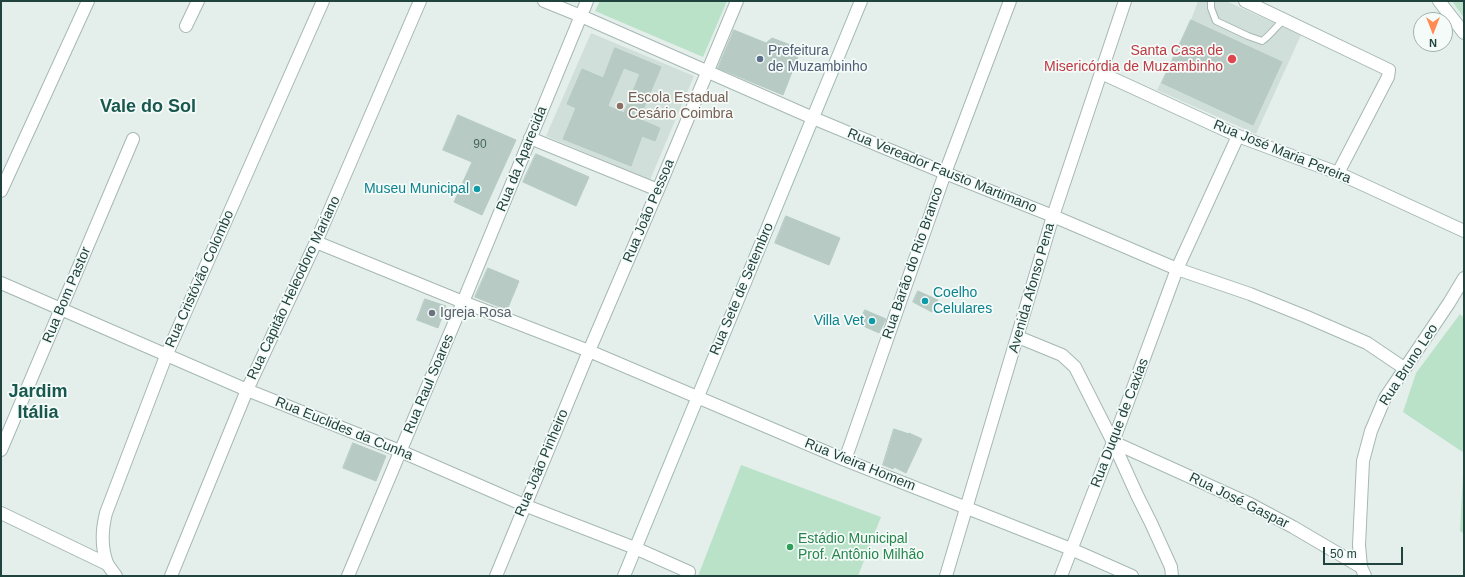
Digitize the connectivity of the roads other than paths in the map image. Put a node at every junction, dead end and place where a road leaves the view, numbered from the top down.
1 (88, 1) edge
2 (198, 1) edge
3 (322, 1) edge
4 (420, 1) edge
5 (544, 1) edge
6 (587, 1) edge
7 (737, 1) edge
8 (861, 1) edge
9 (1010, 1) edge
10 (1125, 1) edge
11 (1211, 1) edge
12 (1245, 1) edge
13 (1439, 1) edge
14 (582, 16) junction
15 (1284, 20) junction
16 (186, 26) dead end
17 (1464, 33) edge
18 (708, 71) junction
19 (1101, 73) junction
20 (813, 118) junction
21 (1238, 136) junction
22 (530, 138) junction
23 (132, 139) dead end
24 (945, 174) junction
25 (1338, 174) junction
26 (658, 190) junction
27 (1, 191) edge
28 (1053, 216) junction
29 (1464, 231) edge
30 (316, 242) junction
31 (1177, 269) junction
32 (1464, 278) edge
33 (1, 283) edge
34 (463, 302) junction
35 (62, 308) junction
36 (1018, 337) junction
37 (589, 351) junction
38 (166, 356) junction
39 (1404, 368) junction
40 (247, 390) junction
41 (697, 397) junction
42 (1113, 442) junction
43 (1, 450) edge
44 (400, 451) junction
45 (845, 460) junction
46 (524, 505) junction
47 (966, 508) junction
48 (1, 512) edge
49 (635, 548) junction
50 (1071, 549) junction
51 (107, 564) junction
52 (1363, 571) edge
53 (689, 572) dead end
54 (116, 576) edge
55 (171, 576) edge
56 (348, 576) edge
57 (496, 576) edge
58 (624, 576) edge
59 (946, 576) edge
60 (1061, 576) edge
61 (1132, 576) edge
62 (1172, 576) edge

1 - 27 street
2 - 16 street
3 - 38 street, Rua Cristóvão Colombo
4 - 30 street, Rua Capitão Heleodoro Mariano
5 - 14 street, Rua Vereador Fausto Martimano
6 - 14 street, Rua da Aparecida
7 - 18 street, Rua João Pessoa
8 - 20 street, Rua Sete de Setembro
9 - 24 street, Rua Barão do Rio Branco
10 - 19 street, Avenida Afonso Pena
11 - 15 lane
12 - 15 street
13 - 17 street
14 - 18 street, Rua Vereador Fausto Martimano
14 - 22 street, Rua da Aparecida
15 - 25 street
18 - 20 street, Rua Vereador Fausto Martimano
18 - 26 street, Rua João Pessoa
19 - 21 street, Rua José Maria Pereira
19 - 28 street, Avenida Afonso Pena
20 - 24 street, Rua Vereador Fausto Martimano
20 - 41 street, Rua Sete de Setembro
21 - 25 street, Rua José Maria Pereira
21 - 31 street, Rua Duque de Caxias
22 - 26 street
22 - 34 street, Rua da Aparecida
23 - 35 street, Rua Bom Pastor
24 - 28 street, Rua Vereador Fausto Martimano
24 - 45 street, Rua Barão do Rio Branco
25 - 29 street, Rua José Maria Pereira
26 - 37 street, Rua João Pessoa
28 - 31 street, Rua Vereador Fausto Martimano
28 - 36 street, Avenida Afonso Pena
30 - 34 street, Rua Vieira Homem
30 - 40 street, Rua Capitão Heleodoro Mariano
31 - 39 street, Rua Vereador Fausto Martimano
31 - 42 street, Rua Duque de Caxias
32 - 39 street, Rua Bruno Leo
33 - 35 street, Rua Euclides da Cunha
34 - 37 street, Rua Vieira Homem
34 - 44 street, Rua Raul Soares
35 - 38 street, Rua Euclides da Cunha
35 - 43 street, Rua Bom Pastor
36 - 42 street
36 - 47 street, Avenida Afonso Pena
37 - 41 street, Rua Vieira Homem
37 - 46 street, Rua João Pinheiro
38 - 40 street, Rua Euclides da Cunha
38 - 51 street, Rua Cristóvão Colombo
39 - 52 street, Rua Bruno Leo
40 - 44 street, Rua Euclides da Cunha
40 - 55 street, Rua Capitão Heleodoro Mariano
41 - 45 street, Rua Vieira Homem
41 - 49 street, Rua Sete de Setembro
42 - 50 street, Rua Duque de Caxias
42 - 52 street, Rua José Gaspar
42 - 62 street
44 - 46 street, Rua Euclides da Cunha
44 - 56 street, Rua Raul Soares
45 - 47 street, Rua Vieira Homem
46 - 49 street, Rua Euclides da Cunha
46 - 57 street, Rua João Pinheiro
47 - 50 street, Rua Vieira Homem
47 - 59 street, Avenida Afonso Pena
48 - 51 street
49 - 53 street, Rua Euclides da Cunha
49 - 58 street, Rua Sete de Setembro
50 - 60 street, Rua Duque de Caxias
50 - 61 street, Rua Vieira Homem
51 - 54 street

